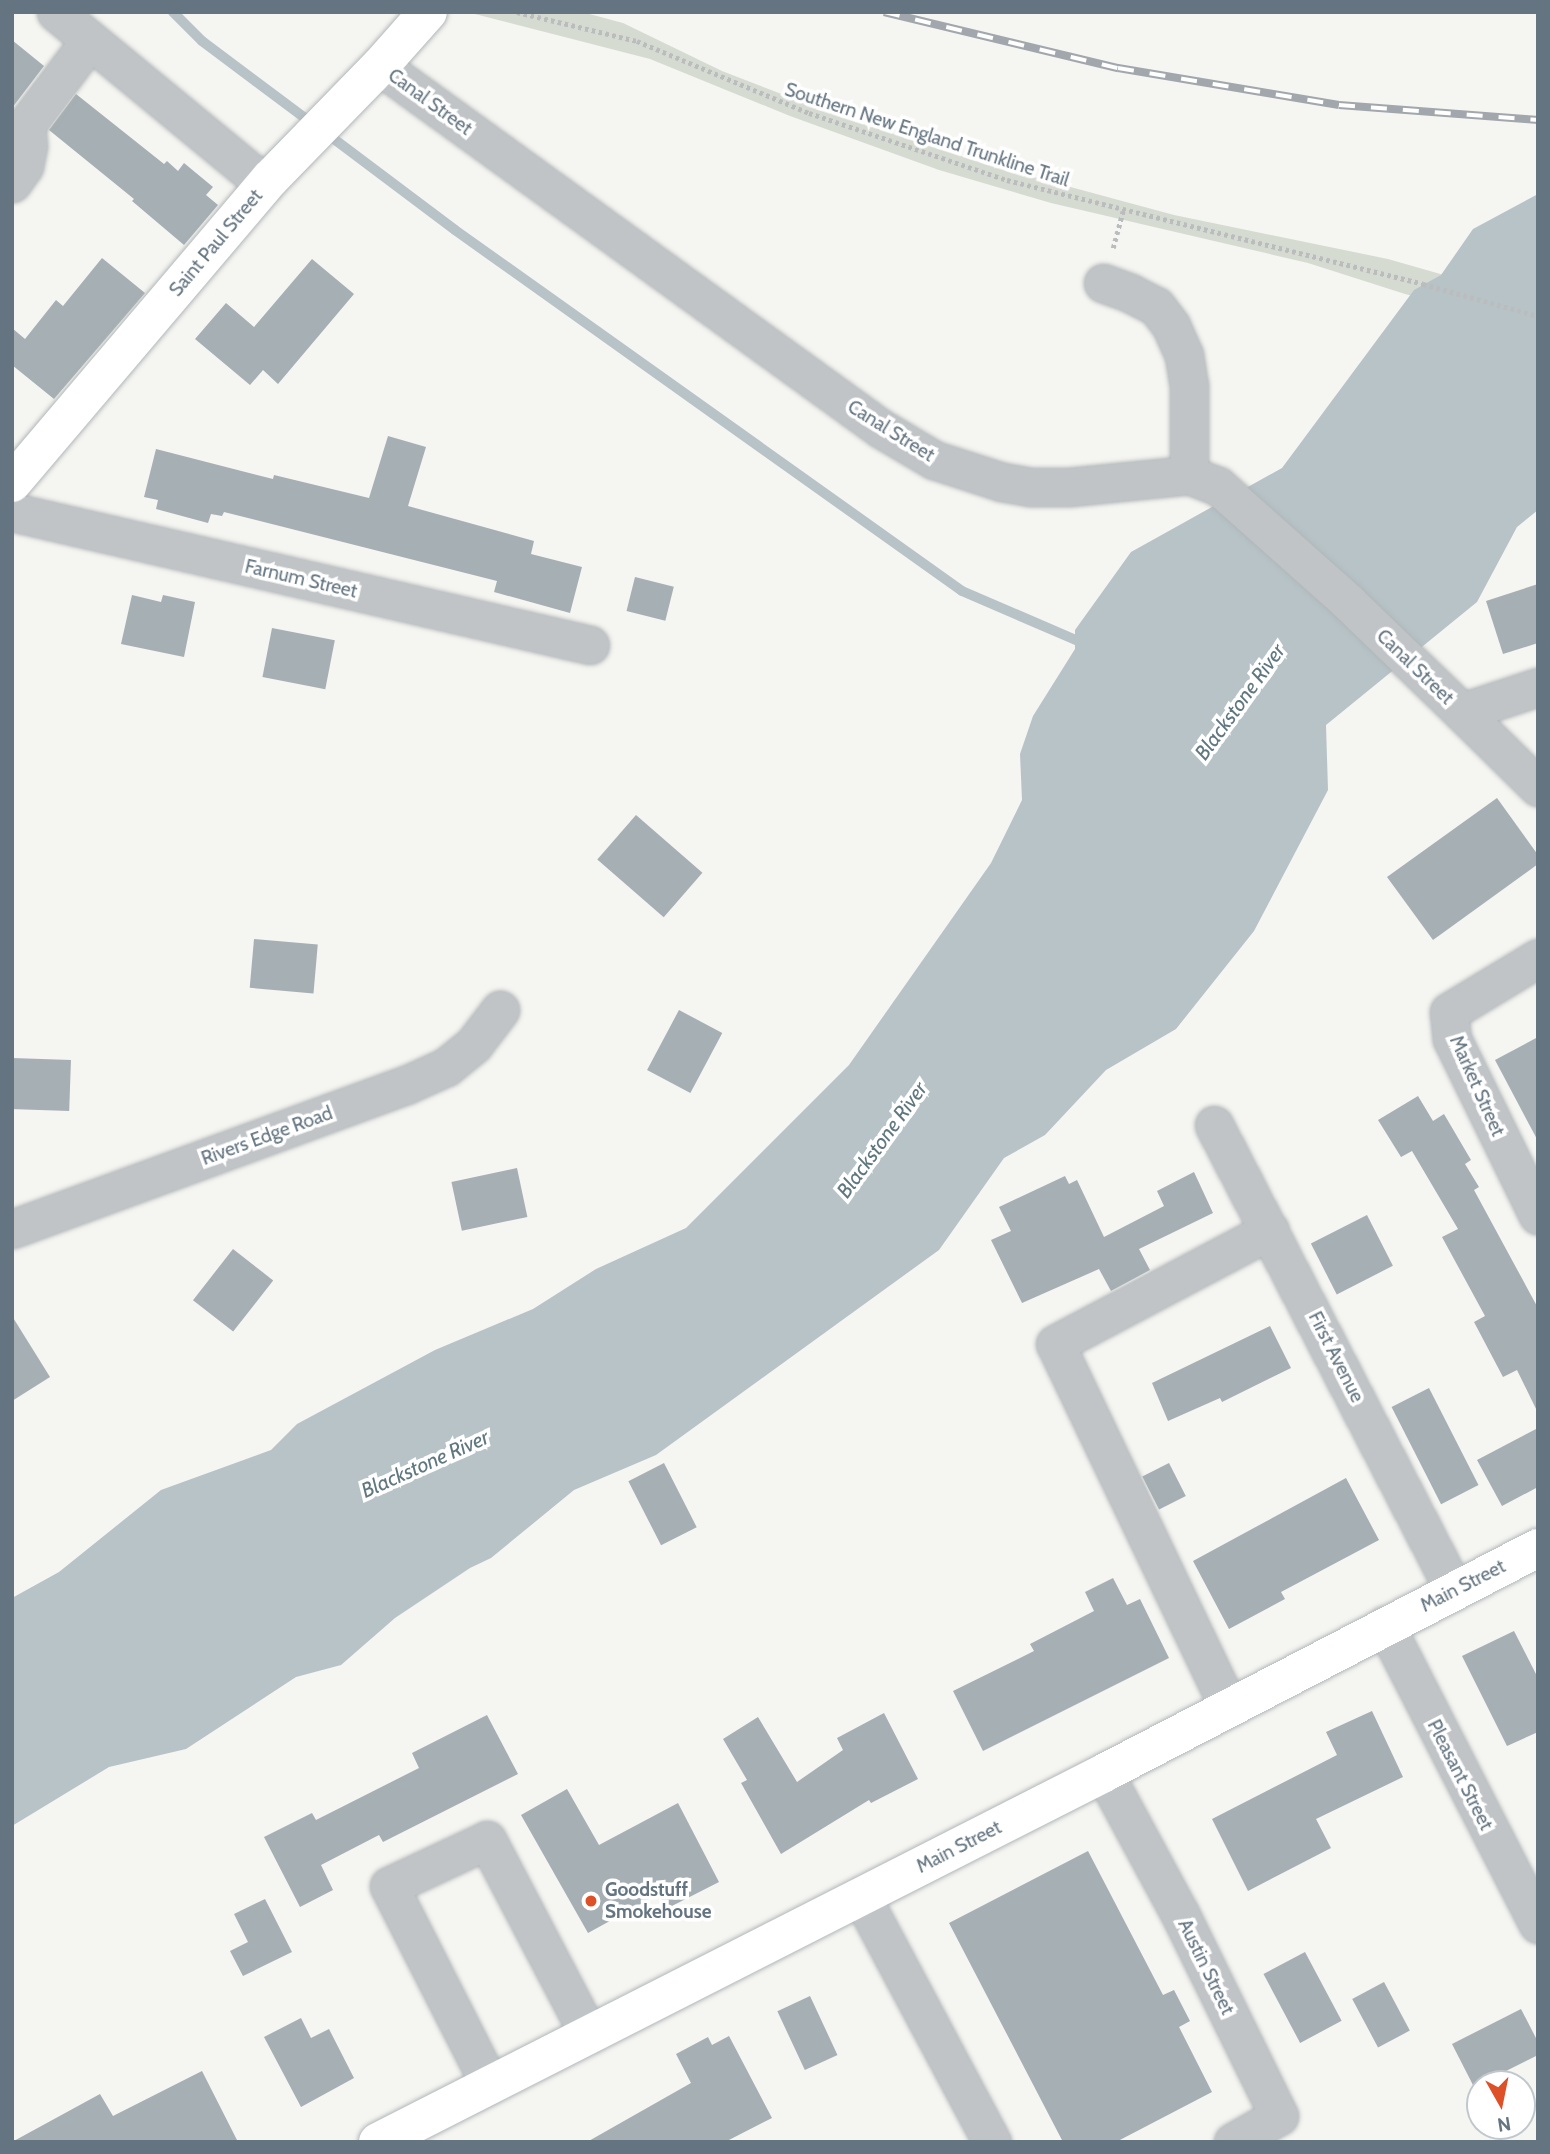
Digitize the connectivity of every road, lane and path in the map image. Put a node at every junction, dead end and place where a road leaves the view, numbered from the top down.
1 (57, 12) edge
2 (428, 12) edge
3 (517, 12) edge
4 (90, 40) junction
5 (380, 66) junction
6 (19, 122) edge
7 (12, 183) edge
8 (265, 184) junction
9 (1103, 284) dead end
10 (1538, 316) edge
11 (1203, 481) junction
12 (12, 483) edge
13 (12, 512) edge
14 (590, 645) dead end
15 (1538, 687) edge
16 (1462, 712) junction
17 (1538, 787) edge
18 (1538, 958) edge
19 (500, 1010) dead end
20 (1214, 1125) dead end
21 (1538, 1215) edge
22 (12, 1229) edge
23 (1270, 1230) junction
24 (1538, 1548) edge
25 (1454, 1590) junction
26 (1385, 1625) junction
27 (1229, 1708) junction
28 (1104, 1773) junction
29 (861, 1896) junction
30 (1538, 1924) edge
31 (589, 2035) junction
32 (490, 2085) junction
33 (1286, 2129) edge
34 (378, 2142) edge
35 (992, 2142) edge
36 (1233, 2142) edge

1 - 4 street
2 - 5 main road, Saint Paul Street
3 - 10 path, Southern New England Trunkline Trail
4 - 6 street
4 - 8 street
5 - 8 main road, Saint Paul Street
5 - 11 street, Canal Street
6 - 7 street
8 - 12 main road, Saint Paul Street
9 - 11 street
11 - 16 street, Canal Street
13 - 14 street, Farnum Street
15 - 16 street, Canal Street
16 - 17 street
18 - 21 street, Market Street
19 - 22 street, Rivers Edge Road
20 - 23 street, First Avenue
23 - 25 street, First Avenue
23 - 27 street
24 - 25 main road, Main Street
25 - 26 main road, Main Street
26 - 27 main road, Main Street
26 - 30 street, Pleasant Street
27 - 28 main road, Main Street
28 - 29 main road, Main Street
28 - 33 street, Austin Street
29 - 31 main road, Main Street
29 - 35 street
31 - 32 main road, Main Street
31 - 32 street
32 - 34 main road, Main Street
33 - 36 street, Austin Street

